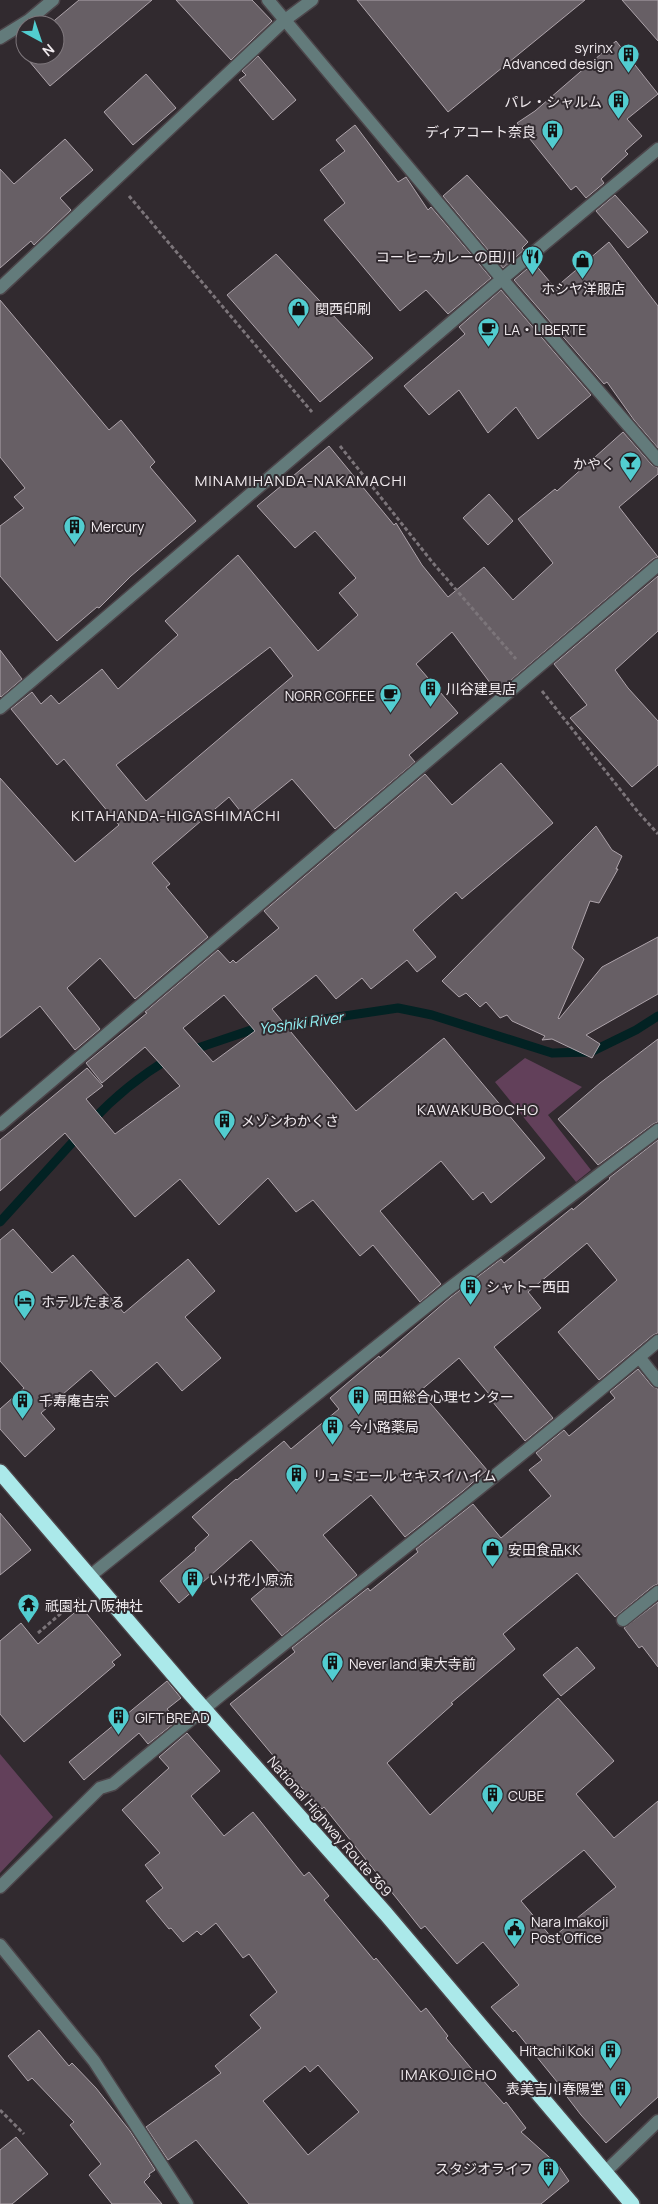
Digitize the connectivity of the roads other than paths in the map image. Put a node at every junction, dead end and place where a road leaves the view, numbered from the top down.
1 (53, 0) edge
2 (268, 0) edge
3 (312, 0) edge
4 (285, 20) junction
5 (0, 38) edge
6 (658, 149) edge
7 (502, 279) junction
8 (0, 288) edge
9 (658, 460) edge
10 (658, 565) edge
11 (0, 708) edge
12 (0, 1125) edge
13 (658, 1130) edge
14 (658, 1341) edge
15 (639, 1357) junction
16 (658, 1381) edge
17 (0, 1472) edge
18 (93, 1580) junction
19 (658, 1592) edge
20 (623, 1620) dead end
21 (204, 1708) junction
22 (0, 1887) edge
23 (0, 1945) edge
24 (658, 2121) edge
25 (604, 2173) junction
26 (187, 2204) edge
27 (632, 2204) edge

1 - 5 street
2 - 4 street
3 - 4 street
4 - 7 street
4 - 8 street
6 - 7 street
7 - 9 street
7 - 11 street
10 - 12 street
13 - 18 street
14 - 15 street
15 - 16 street
15 - 21 street
17 - 18 highway, National Highway Route 369
18 - 21 highway, National Highway Route 369
19 - 20 street
21 - 22 street
21 - 25 highway, National Highway Route 369
23 - 26 street
24 - 25 street
25 - 27 highway, National Highway Route 369

